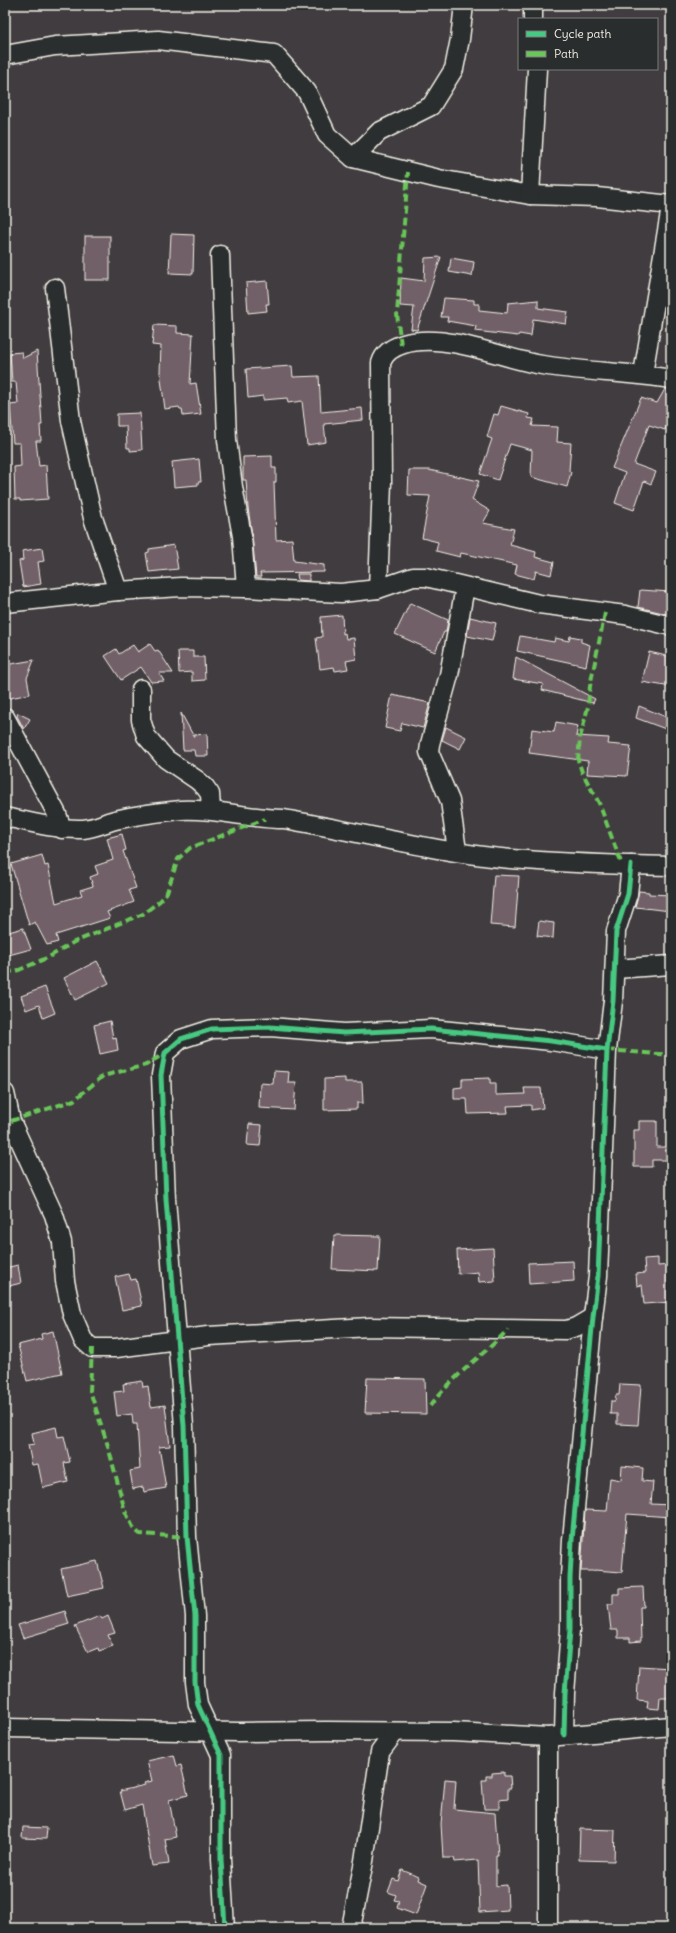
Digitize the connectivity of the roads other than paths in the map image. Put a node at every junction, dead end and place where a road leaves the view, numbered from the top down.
1 (464, 5) edge
2 (533, 5) edge
3 (533, 18) edge
4 (5, 55) edge
5 (537, 70) edge
6 (353, 158) junction
7 (530, 195) junction
8 (671, 206) edge
9 (220, 255) dead end
10 (55, 288) dead end
11 (643, 374) junction
12 (671, 379) edge
13 (465, 587) junction
14 (246, 588) junction
15 (378, 589) junction
16 (118, 591) junction
17 (5, 603) edge
18 (671, 626) edge
19 (141, 689) dead end
20 (5, 717) edge
21 (211, 810) junction
22 (5, 817) edge
23 (62, 829) junction
24 (457, 851) junction
25 (631, 865) junction
26 (671, 866) edge
27 (671, 965) edge
28 (615, 969) junction
29 (606, 1050) junction
30 (5, 1093) edge
31 (593, 1317) junction
32 (566, 1330) junction
33 (176, 1341) junction
34 (591, 1343) junction
35 (671, 1726) edge
36 (5, 1728) edge
37 (209, 1732) junction
38 (238, 1732) junction
39 (368, 1732) junction
40 (395, 1732) junction
41 (556, 1736) junction
42 (380, 1752) junction
43 (221, 1755) junction
44 (225, 1928) edge
45 (351, 1928) edge
46 (548, 1928) edge

1 - 6 street
2 - 3 street
4 - 6 street
5 - 7 street
6 - 7 street
7 - 8 street
8 - 11 street
9 - 14 street
10 - 16 street
11 - 12 street
11 - 15 street
13 - 15 street
13 - 18 street
13 - 24 street
14 - 15 street
14 - 16 street
16 - 17 street
19 - 21 street
20 - 23 street
21 - 23 street
21 - 24 street
22 - 23 street
24 - 25 street
25 - 26 street
25 - 28 street
27 - 28 street
28 - 29 street
29 - 31 street
29 - 33 street
30 - 33 street
31 - 32 street
31 - 34 street
32 - 33 street
32 - 34 street
33 - 37 street
34 - 41 street
35 - 41 street
36 - 37 street
37 - 38 street
37 - 43 street
38 - 39 street
38 - 43 street
39 - 40 street
39 - 42 street
40 - 41 street
40 - 42 street
41 - 46 street
42 - 45 street
43 - 44 street

